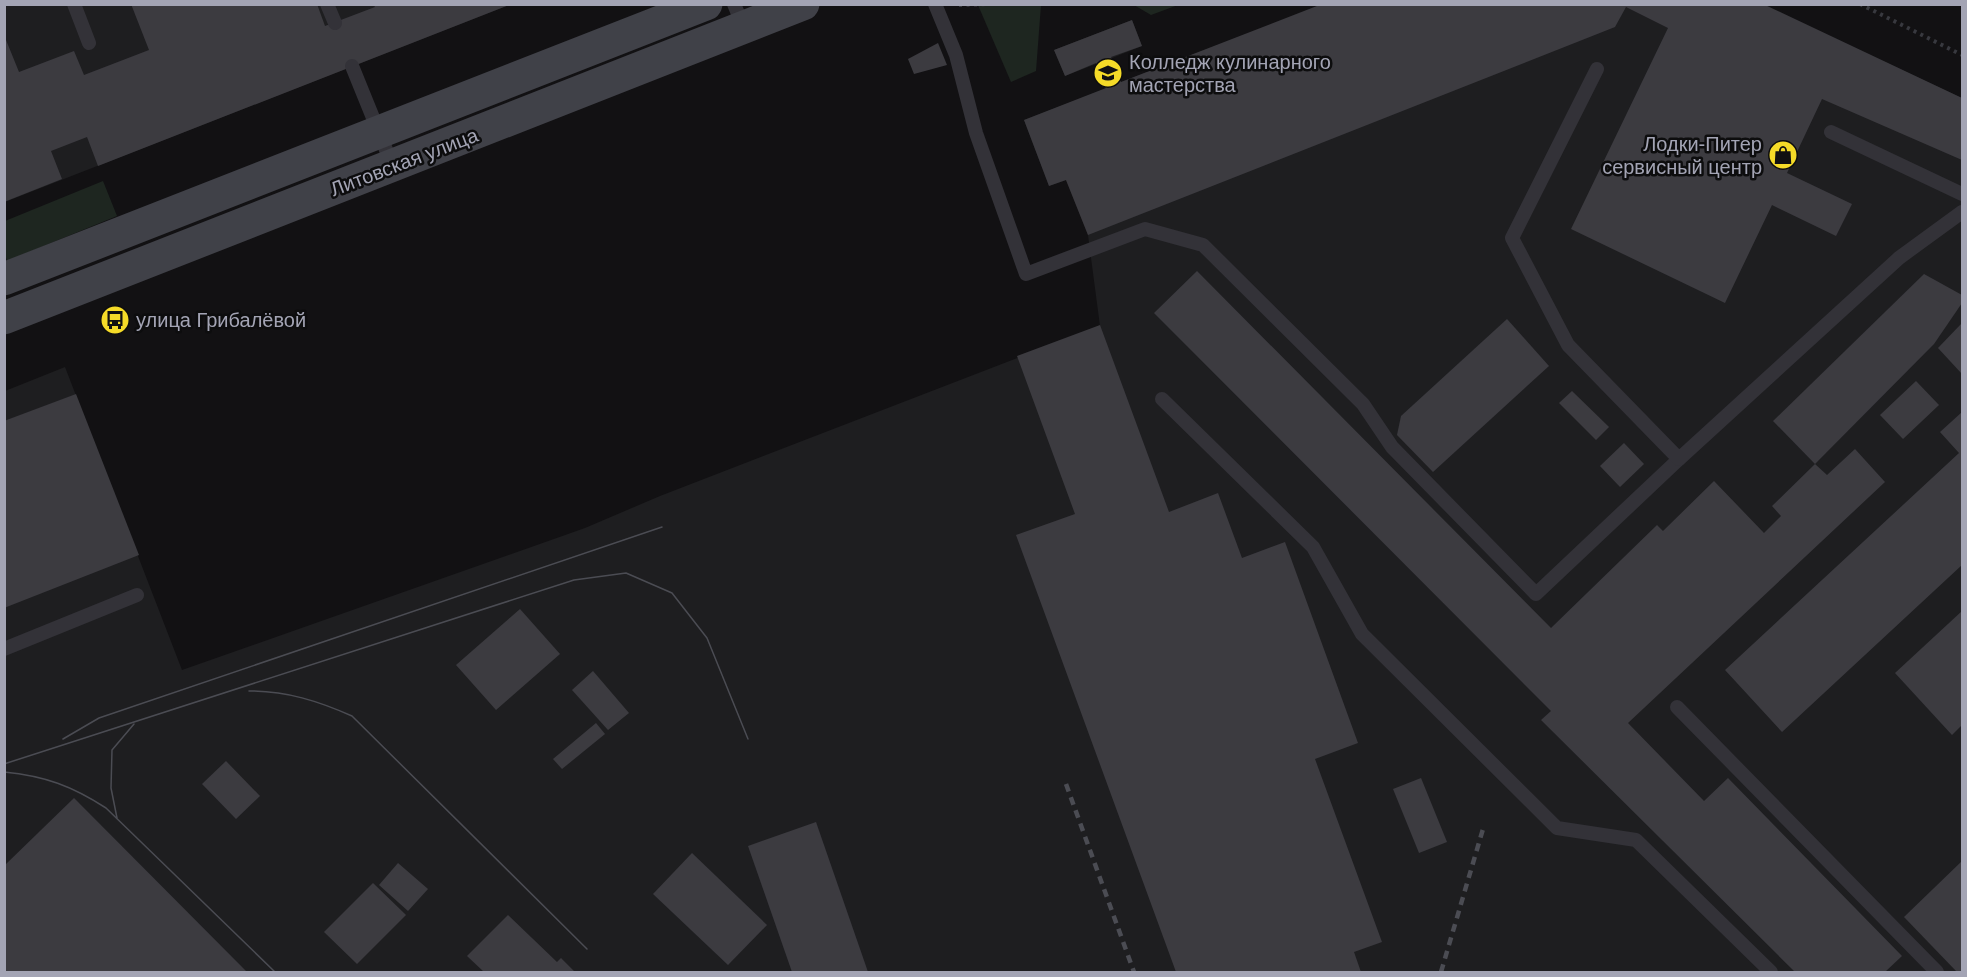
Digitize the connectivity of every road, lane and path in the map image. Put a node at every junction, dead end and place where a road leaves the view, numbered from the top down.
1 (74, 4) edge
2 (327, 4) edge
3 (706, 4) edge
4 (803, 4) edge
5 (991, 4) edge
6 (1860, 4) edge
7 (935, 5) edge
8 (739, 16) edge
9 (335, 23) dead end
10 (89, 43) dead end
11 (1962, 55) edge
12 (352, 66) dead end
13 (1597, 69) dead end
14 (379, 132) junction
15 (1831, 132) dead end
16 (393, 167) junction
17 (1962, 194) edge
18 (1962, 212) edge
19 (4, 279) edge
20 (4, 318) edge
21 (1162, 399) dead end
22 (1679, 459) junction
23 (137, 595) dead end
24 (4, 649) edge
25 (1677, 707) dead end
26 (1771, 972) edge
27 (1937, 972) edge

1 - 10 lane
2 - 9 lane
3 - 14 street, Литовская улица
4 - 8 street, Литовская улица
5 - 7 path
6 - 11 path
7 - 22 lane
8 - 16 street, Литовская улица
12 - 14 lane
13 - 22 lane
14 - 16 lane
14 - 19 street, Литовская улица
15 - 17 lane
16 - 20 street, Литовская улица
18 - 22 lane
21 - 26 lane
23 - 24 lane
25 - 27 lane

